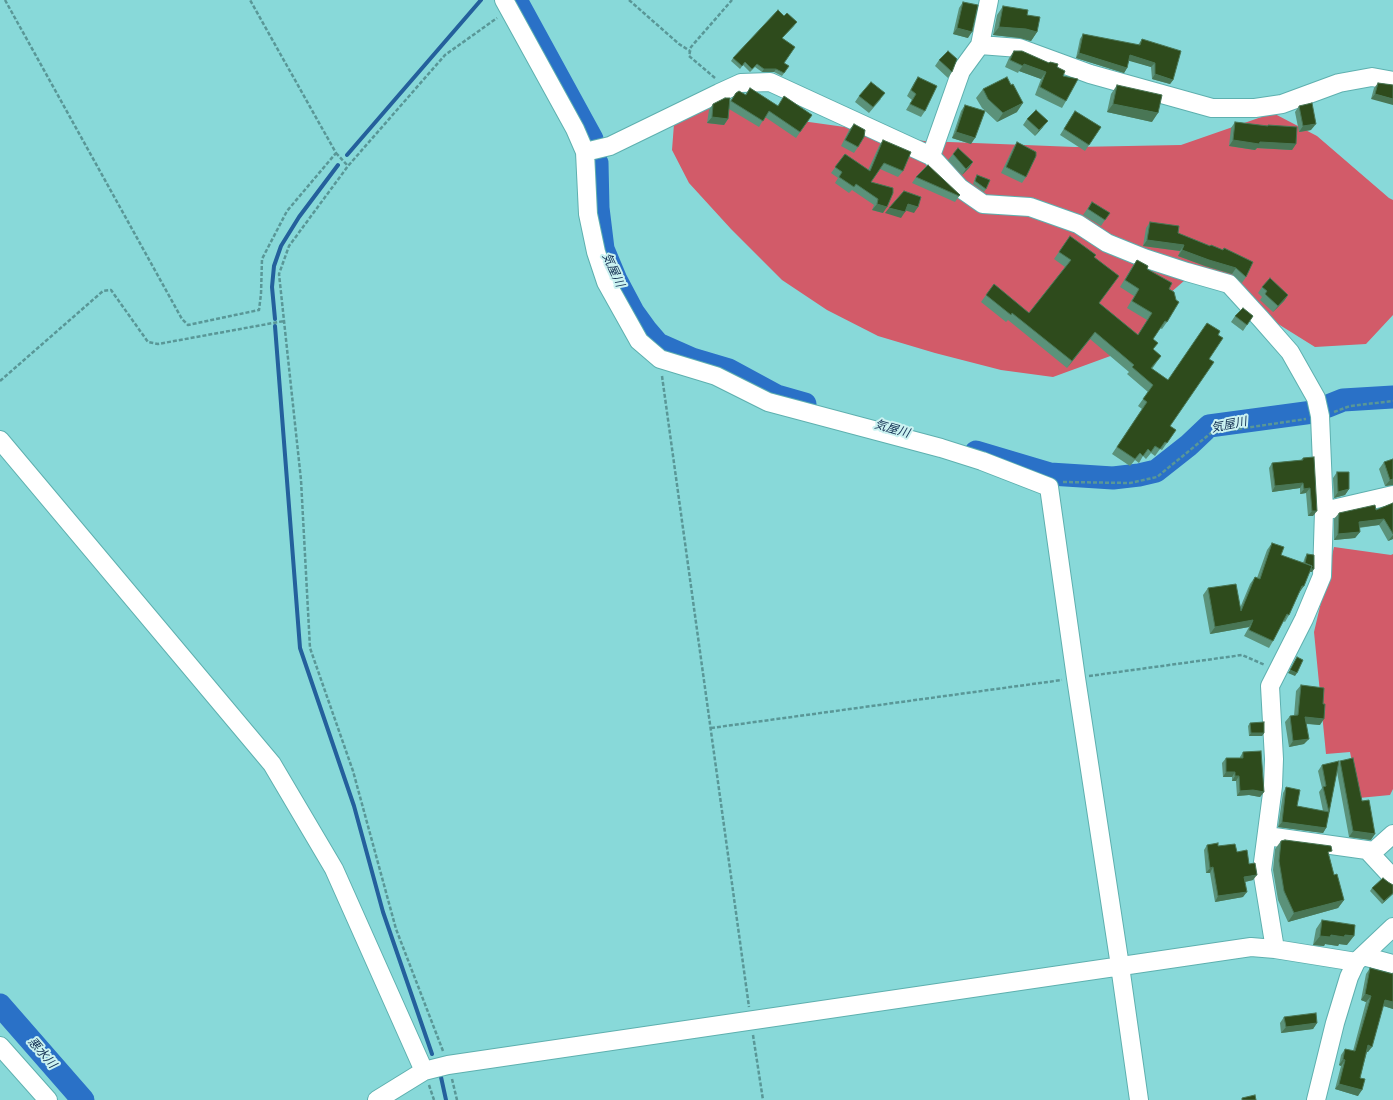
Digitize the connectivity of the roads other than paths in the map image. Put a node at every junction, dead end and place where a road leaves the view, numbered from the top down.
1 (989, 0) edge
2 (506, 5) edge
3 (980, 45) junction
4 (1393, 81) edge
5 (585, 152) junction
6 (931, 156) junction
7 (0, 440) edge
8 (1393, 495) edge
9 (1324, 512) junction
10 (1393, 834) edge
11 (1267, 836) junction
12 (1368, 851) junction
13 (1393, 878) edge
14 (1393, 927) edge
15 (1275, 948) junction
16 (1360, 959) junction
17 (1393, 964) edge
18 (1120, 966) junction
19 (0, 1046) edge
20 (424, 1071) junction
21 (48, 1100) edge
22 (377, 1100) edge
23 (1139, 1100) edge
24 (1316, 1100) edge

1 - 3 street
2 - 5 street
3 - 4 street
3 - 6 street
5 - 6 street
5 - 18 street
6 - 9 street
7 - 20 street
8 - 9 street
9 - 11 street
10 - 12 street
11 - 12 street
11 - 15 street
12 - 13 street
14 - 16 street
15 - 16 street
15 - 18 street
16 - 17 street
16 - 24 street
18 - 20 street
18 - 23 street
19 - 21 street
20 - 22 street

